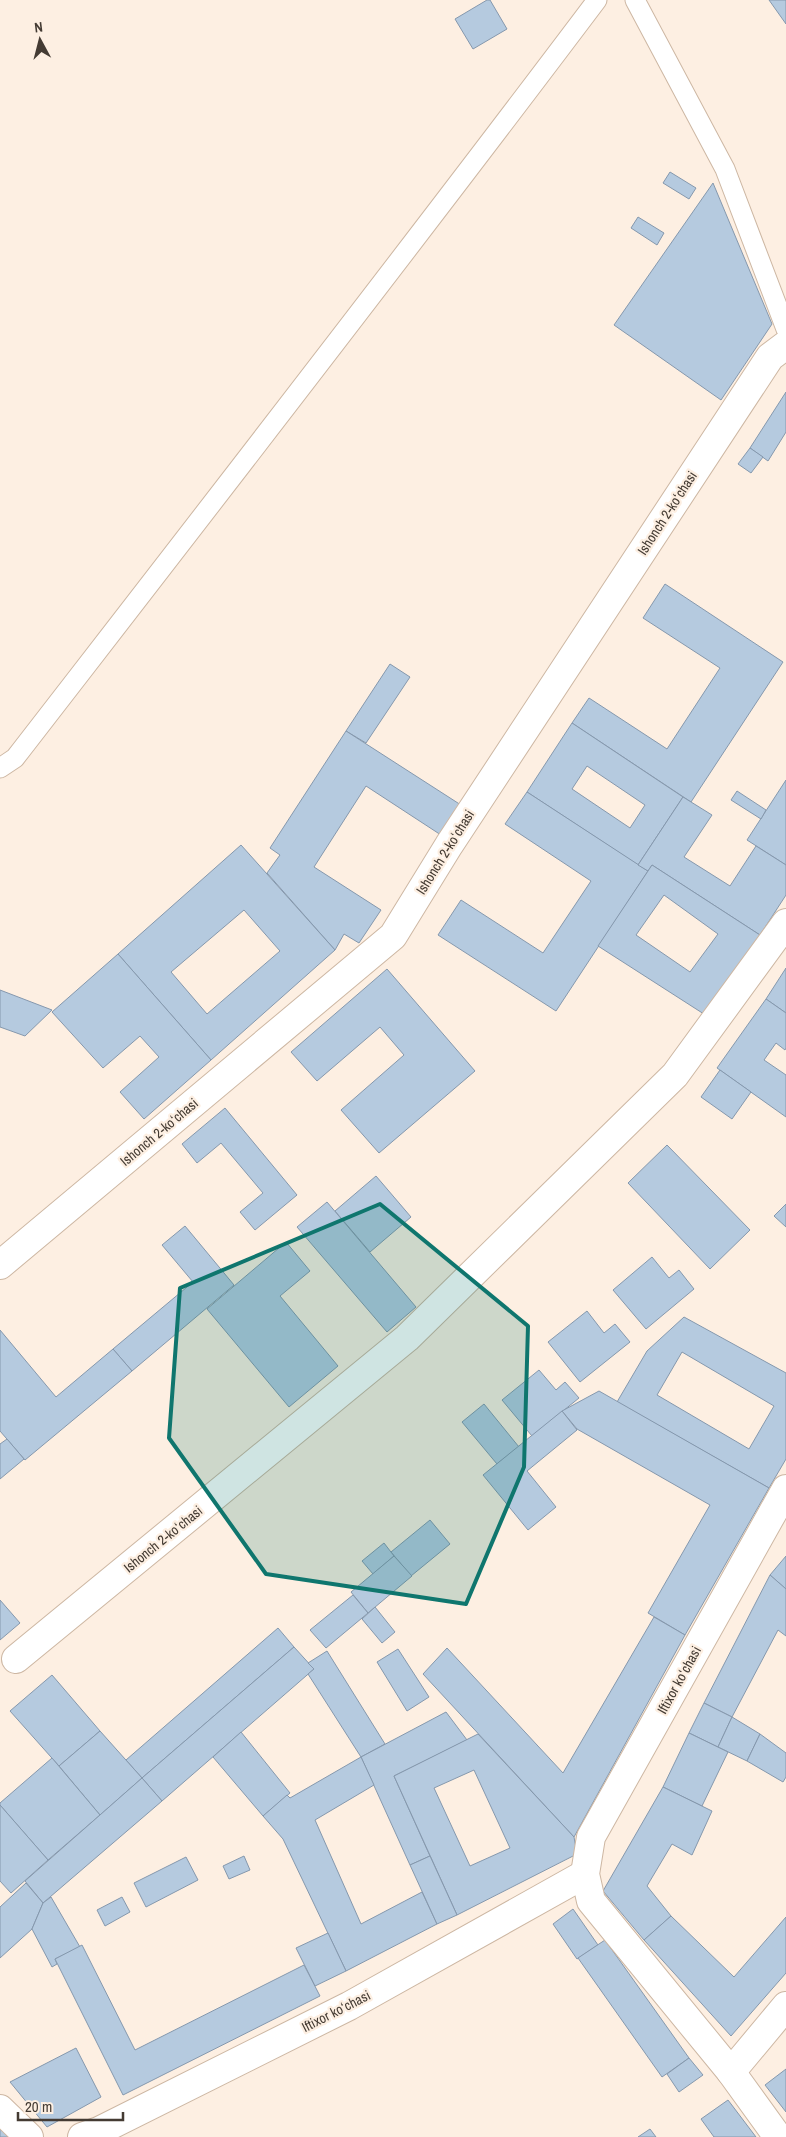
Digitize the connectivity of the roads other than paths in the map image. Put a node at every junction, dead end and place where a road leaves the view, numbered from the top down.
1 (597, 0) edge
2 (635, 0) edge
3 (786, 329) edge
4 (786, 345) edge
5 (0, 768) edge
6 (786, 923) edge
7 (0, 1265) edge
8 (786, 1489) edge
9 (16, 1659) dead end
10 (584, 1874) junction
11 (786, 2006) edge
12 (730, 2072) junction
13 (0, 2109) edge
14 (29, 2137) edge
15 (82, 2137) edge
16 (778, 2137) edge

1 - 5 lane
2 - 3 lane
4 - 7 street, Ishonch 2-koʻchasi
6 - 9 street, Ishonch 2-koʻchasi
8 - 10 street, Iftixor koʻchasi
10 - 12 street, Iftixor koʻchasi
10 - 15 street, Iftixor koʻchasi
11 - 12 street
12 - 16 street, Iftixor koʻchasi
13 - 14 street

